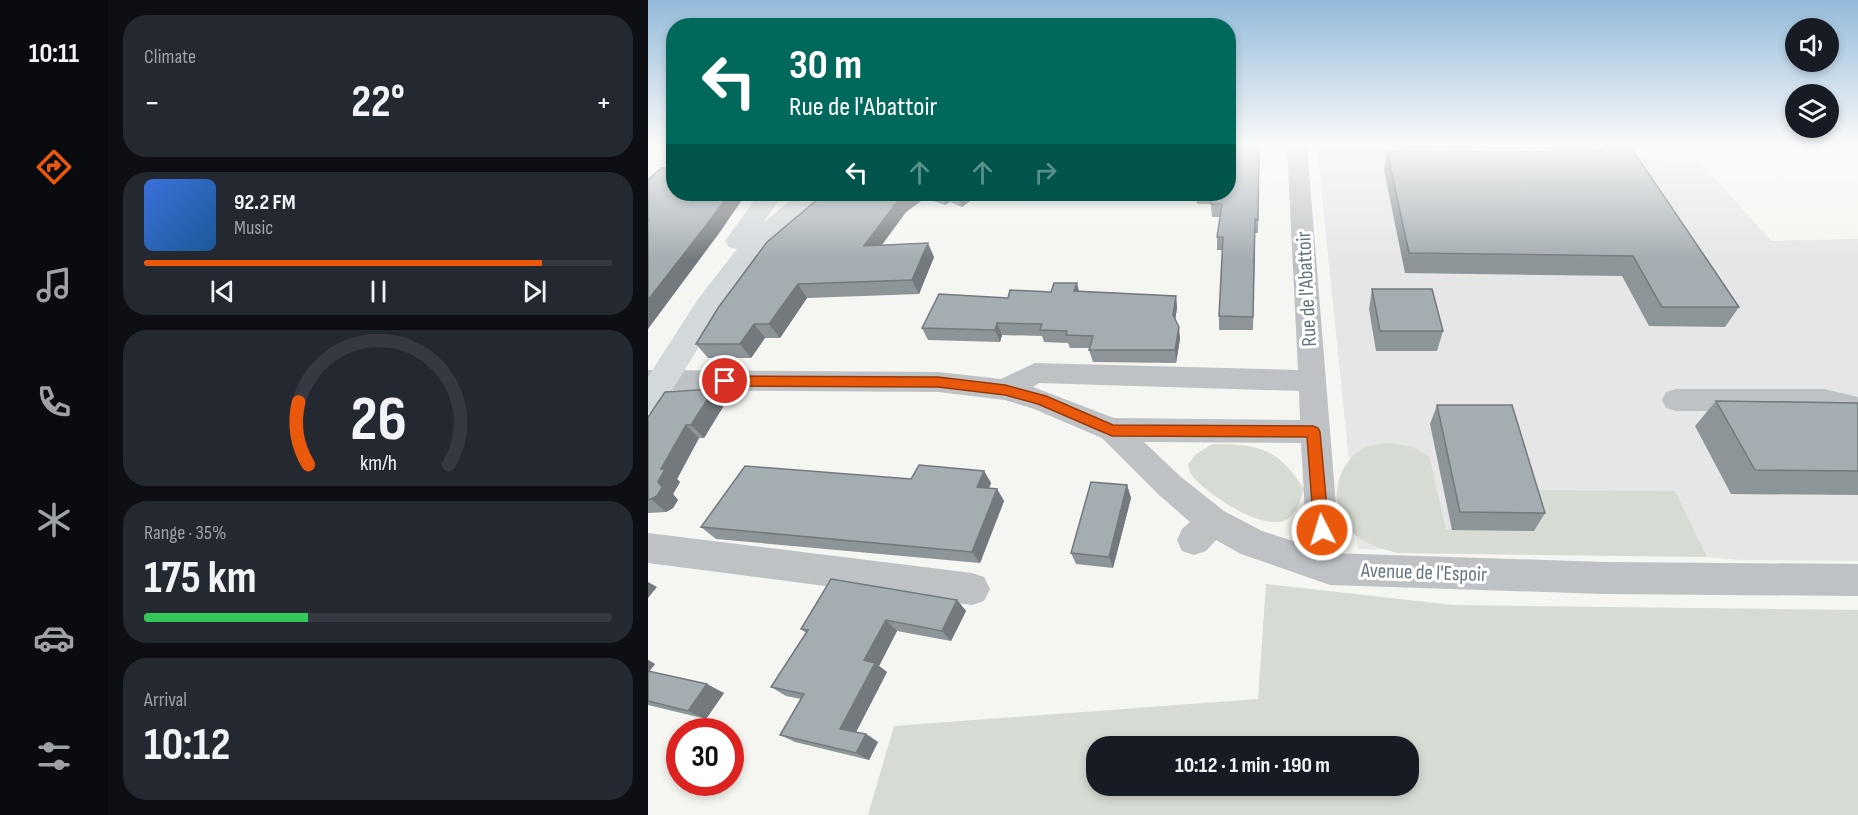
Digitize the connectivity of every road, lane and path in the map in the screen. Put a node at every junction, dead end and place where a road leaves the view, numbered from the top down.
1 (1299, 184) edge
2 (766, 201) edge
3 (805, 201) edge
4 (1311, 381) junction
5 (652, 384) edge
6 (1005, 390) junction
7 (1676, 400) dead end
8 (1858, 408) edge
9 (1112, 430) junction
10 (1313, 432) junction
11 (1322, 530) dead end
12 (648, 548) edge
13 (1858, 580) edge
14 (972, 589) dead end

1 - 4 street, Rue de l'Abattoir
2 - 5 main road
3 - 5 main road
4 - 6 street
4 - 10 street, Rue de l'Abattoir
5 - 6 street, Avenue de l'Espoir
6 - 9 street, Avenue de l'Espoir
7 - 8 street
9 - 10 street
9 - 13 street, Avenue de l'Espoir
10 - 11 street, Rue de l'Abattoir
12 - 14 street

